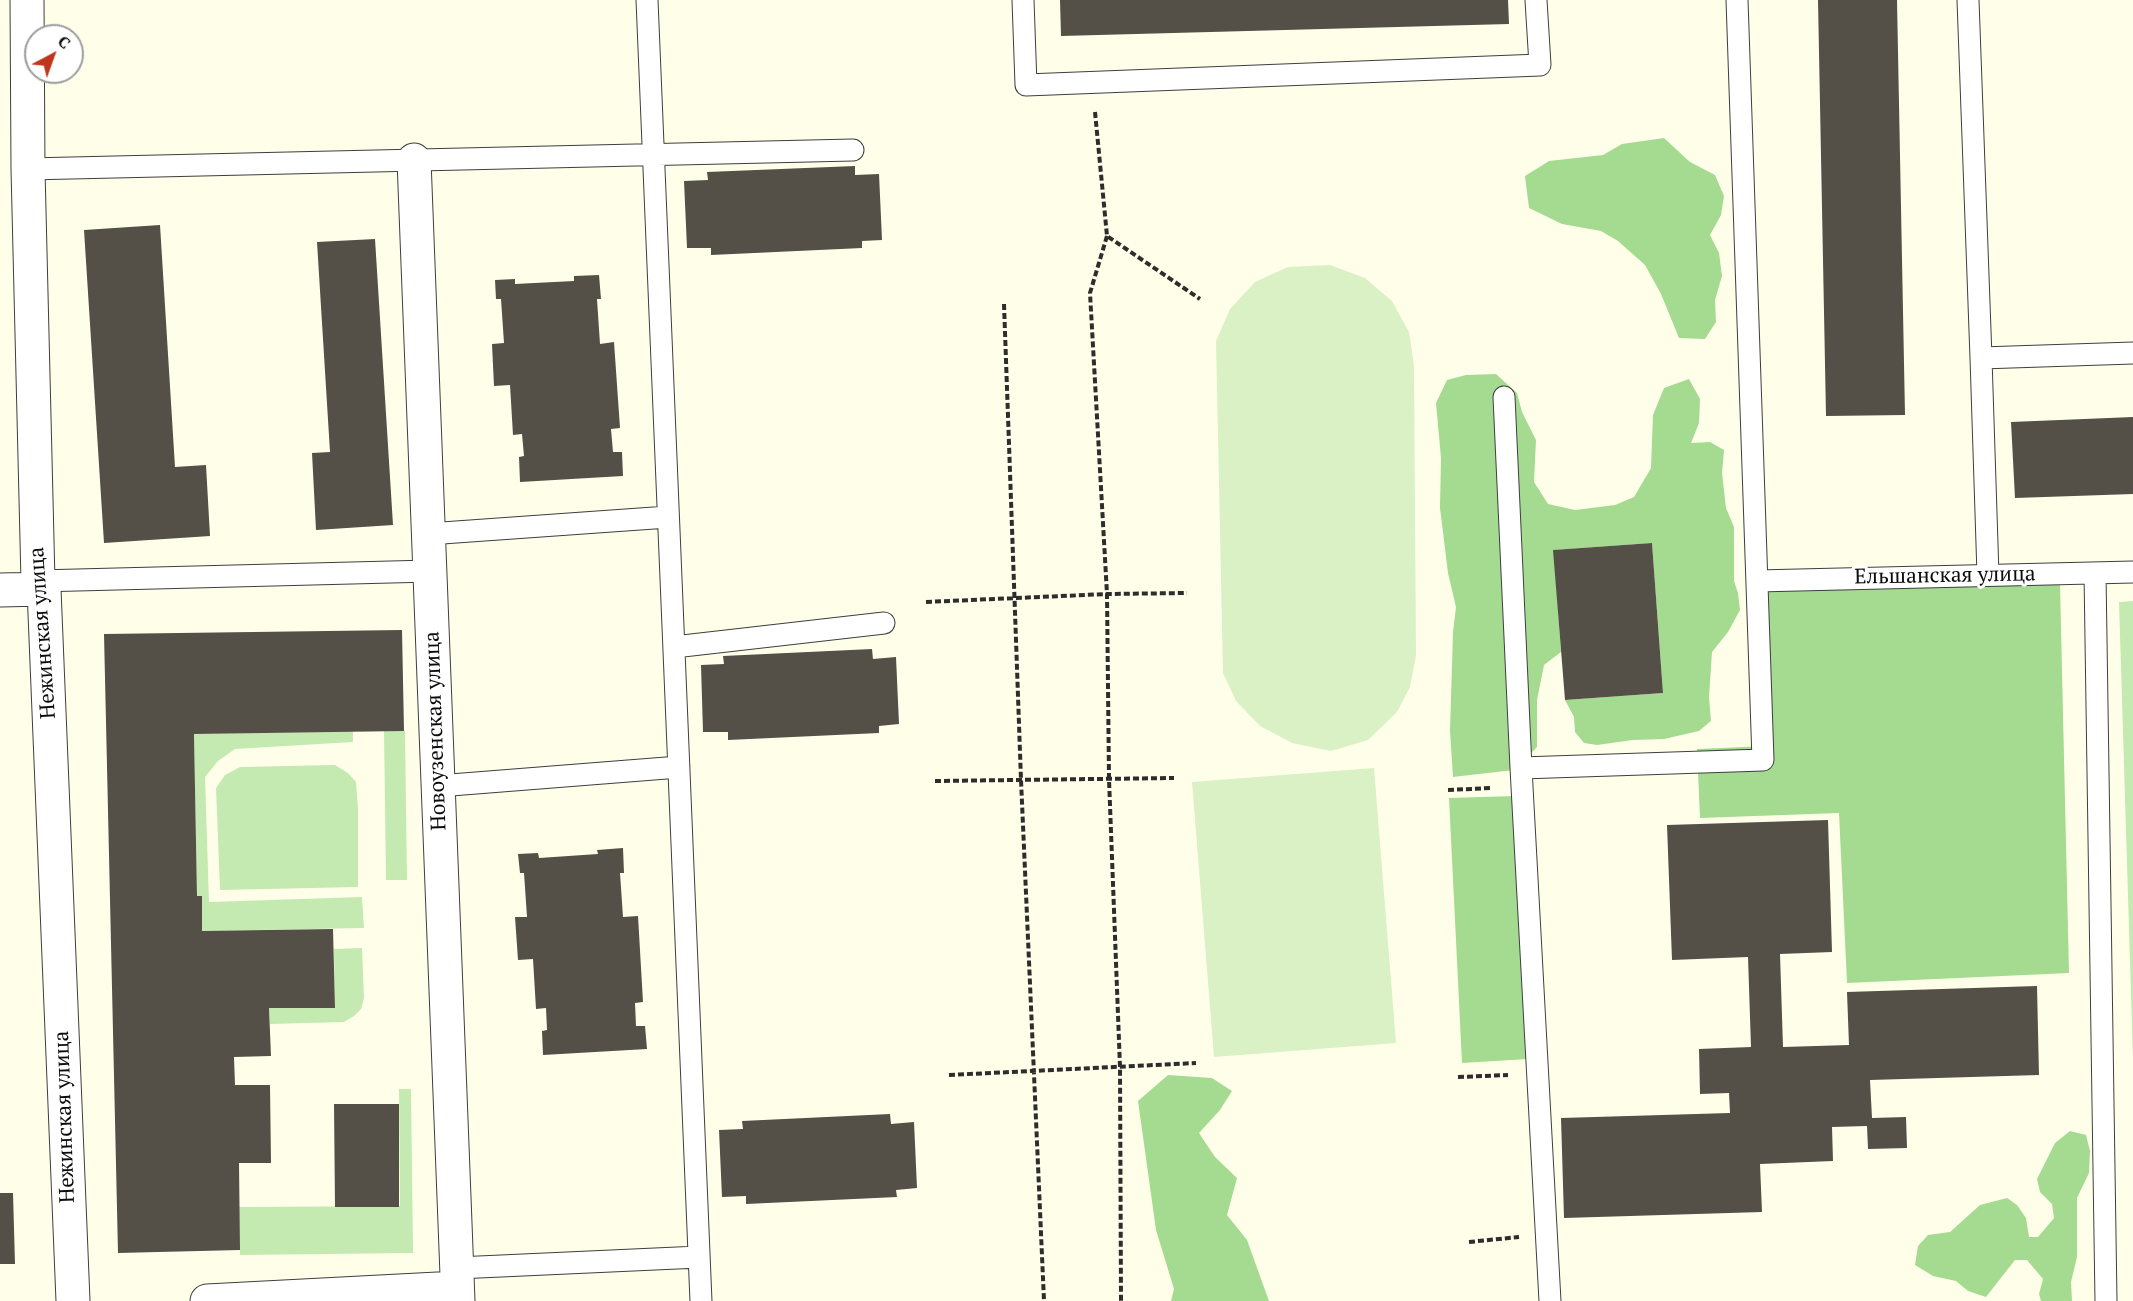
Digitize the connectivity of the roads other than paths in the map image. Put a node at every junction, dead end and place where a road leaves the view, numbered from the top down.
1 (27, 0) edge
2 (647, 0) edge
3 (1023, 0) edge
4 (1536, 0) edge
5 (1737, 0) edge
6 (1968, 0) edge
7 (853, 150) dead end
8 (653, 154) junction
9 (414, 160) junction
10 (28, 169) junction
11 (2133, 353) edge
12 (1981, 358) junction
13 (1504, 397) dead end
14 (668, 517) junction
15 (428, 534) junction
16 (430, 571) junction
17 (2133, 572) edge
18 (2095, 573) junction
19 (1988, 575) junction
20 (1757, 581) junction
21 (41, 585) junction
22 (0, 590) edge
23 (884, 623) dead end
24 (674, 646) junction
25 (679, 767) junction
26 (1522, 777) junction
27 (438, 786) junction
28 (699, 1257) junction
29 (457, 1286) edge
30 (73, 1301) edge
31 (207, 1301) edge
32 (701, 1301) edge
33 (1550, 1301) edge
34 (2106, 1301) edge

1 - 10 street, Нежинская улица
2 - 8 lane
3 - 4 lane
5 - 20 lane
6 - 12 lane
7 - 8 lane
8 - 9 lane
8 - 14 lane
9 - 10 lane
9 - 15 street, Новоузенская улица
10 - 21 street, Нежинская улица
11 - 12 lane
12 - 19 lane
13 - 26 lane
14 - 15 lane
14 - 24 lane
15 - 16 street, Новоузенская улица
16 - 21 lane
16 - 27 street, Новоузенская улица
17 - 18 lane, Ельшанская улица
18 - 19 lane, Ельшанская улица
18 - 34 lane
19 - 20 lane, Ельшанская улица
20 - 26 lane
21 - 22 street
21 - 30 street, Нежинская улица
23 - 24 lane
24 - 25 lane
25 - 27 lane
25 - 28 lane
26 - 33 lane
27 - 29 street, Новоузенская улица
28 - 29 lane
28 - 32 lane
29 - 31 street

